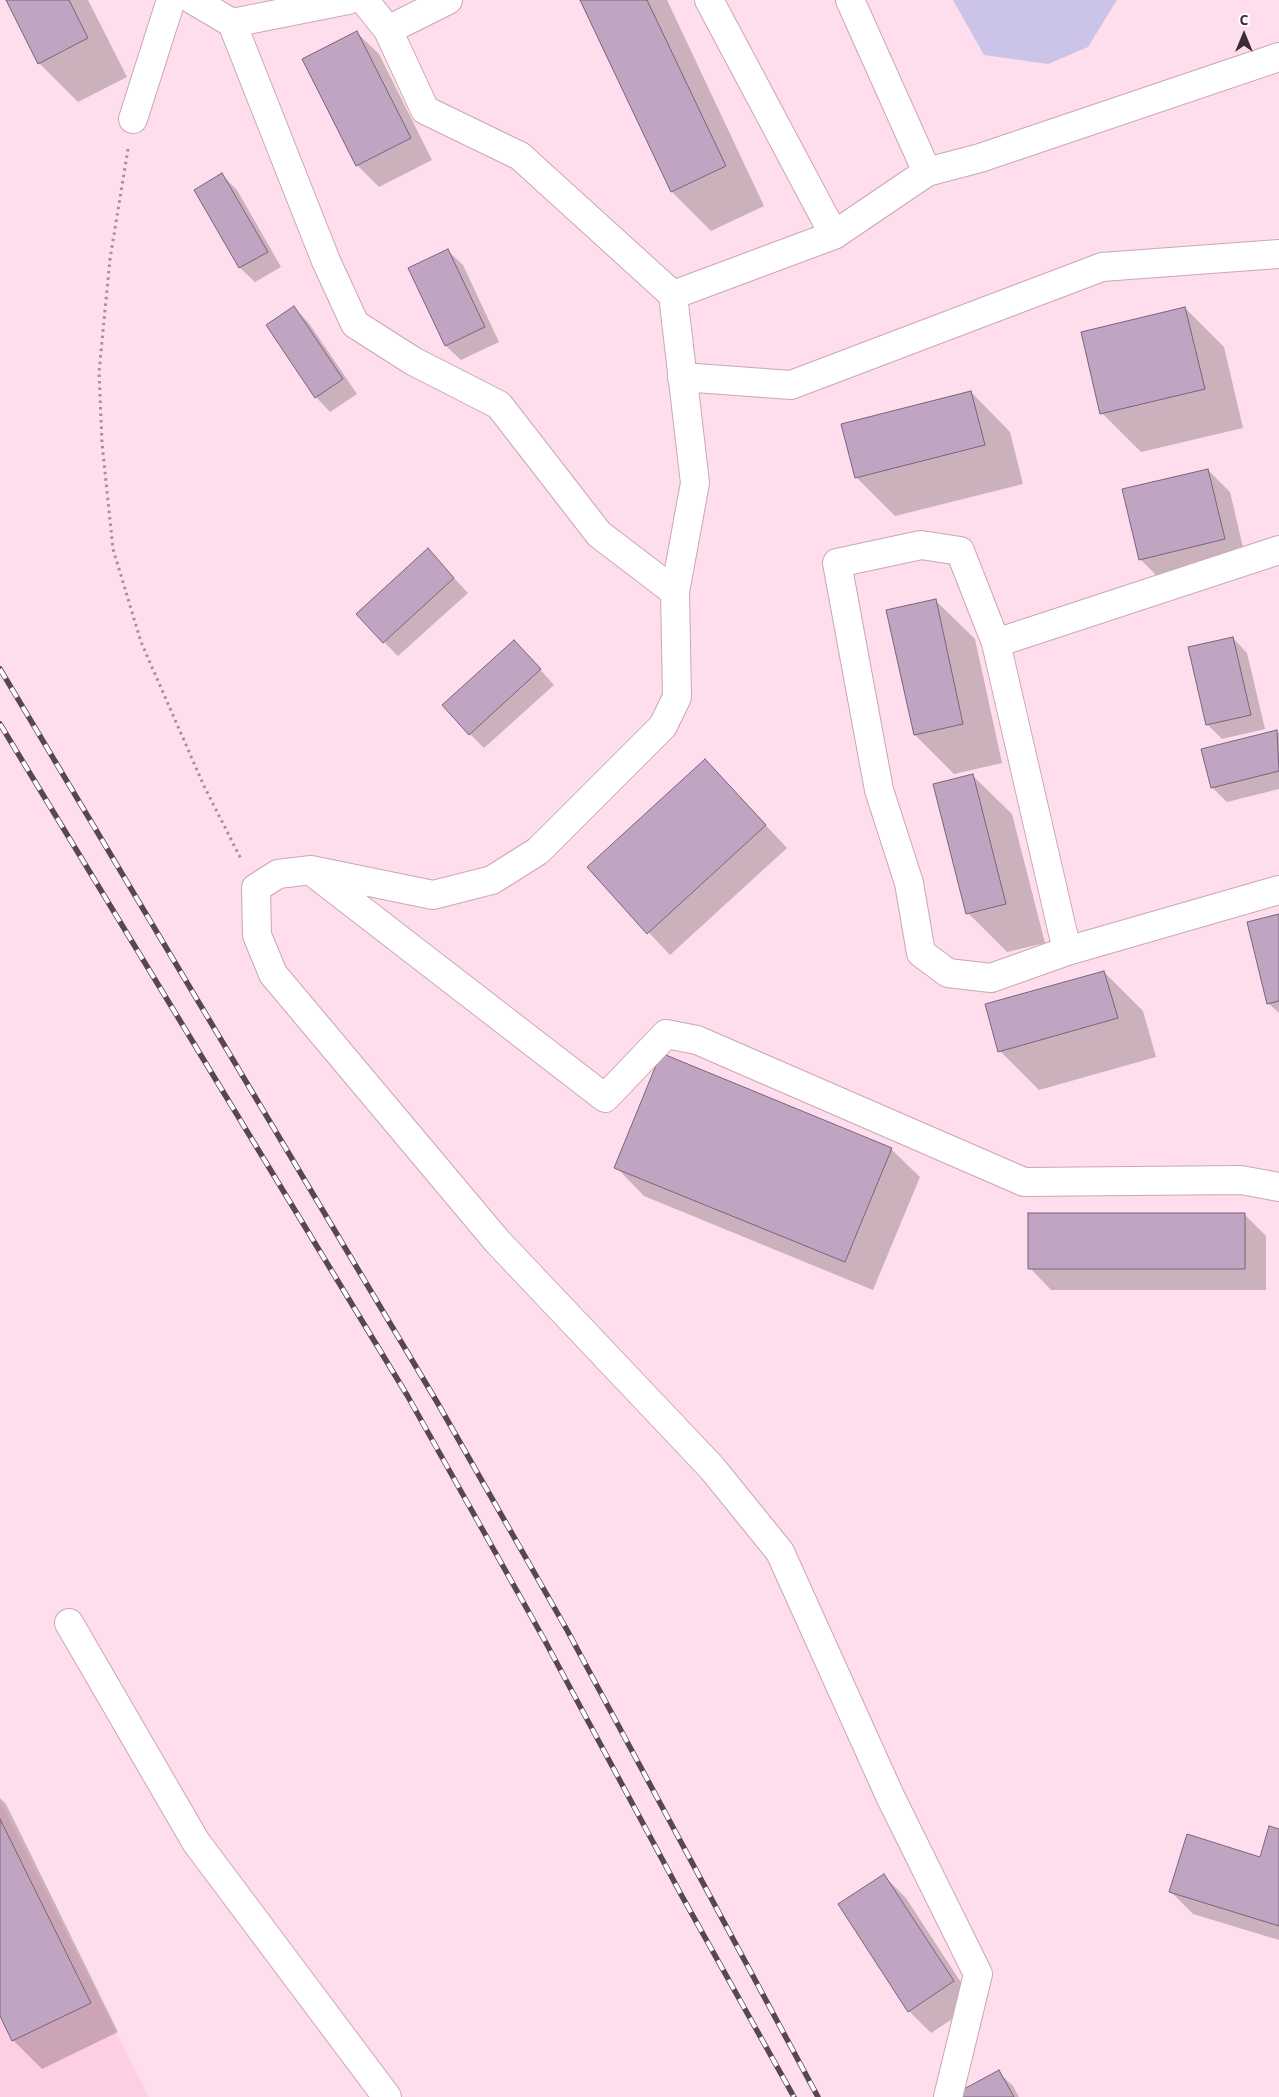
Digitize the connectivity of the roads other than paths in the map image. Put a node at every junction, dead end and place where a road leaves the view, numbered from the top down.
1 (171, 0) edge
2 (193, 0) edge
3 (348, 0) edge
4 (364, 0) edge
5 (448, 0) edge
6 (709, 0) edge
7 (850, 0) edge
8 (232, 23) junction
9 (388, 30) junction
10 (1279, 57) edge
11 (133, 119) road end
12 (927, 172) junction
13 (834, 235) junction
14 (1279, 254) edge
15 (672, 295) junction
16 (682, 377) junction
17 (1279, 550) edge
18 (674, 592) junction
19 (996, 643) junction
20 (311, 870) junction
21 (1279, 890) edge
22 (1067, 951) junction
23 (1279, 1187) edge
24 (69, 1623) dead end
25 (387, 2097) edge
26 (948, 2097) edge

1 - 11 lane
2 - 8 lane
3 - 8 lane
4 - 9 lane
5 - 9 lane
6 - 13 lane
7 - 12 lane
8 - 18 lane
9 - 15 lane
10 - 12 lane
12 - 13 lane
13 - 15 lane
14 - 16 lane
15 - 16 lane
16 - 18 lane
17 - 19 lane
18 - 20 lane
19 - 22 lane
19 - 22 lane
20 - 23 lane
20 - 26 lane
21 - 22 lane
24 - 25 lane

